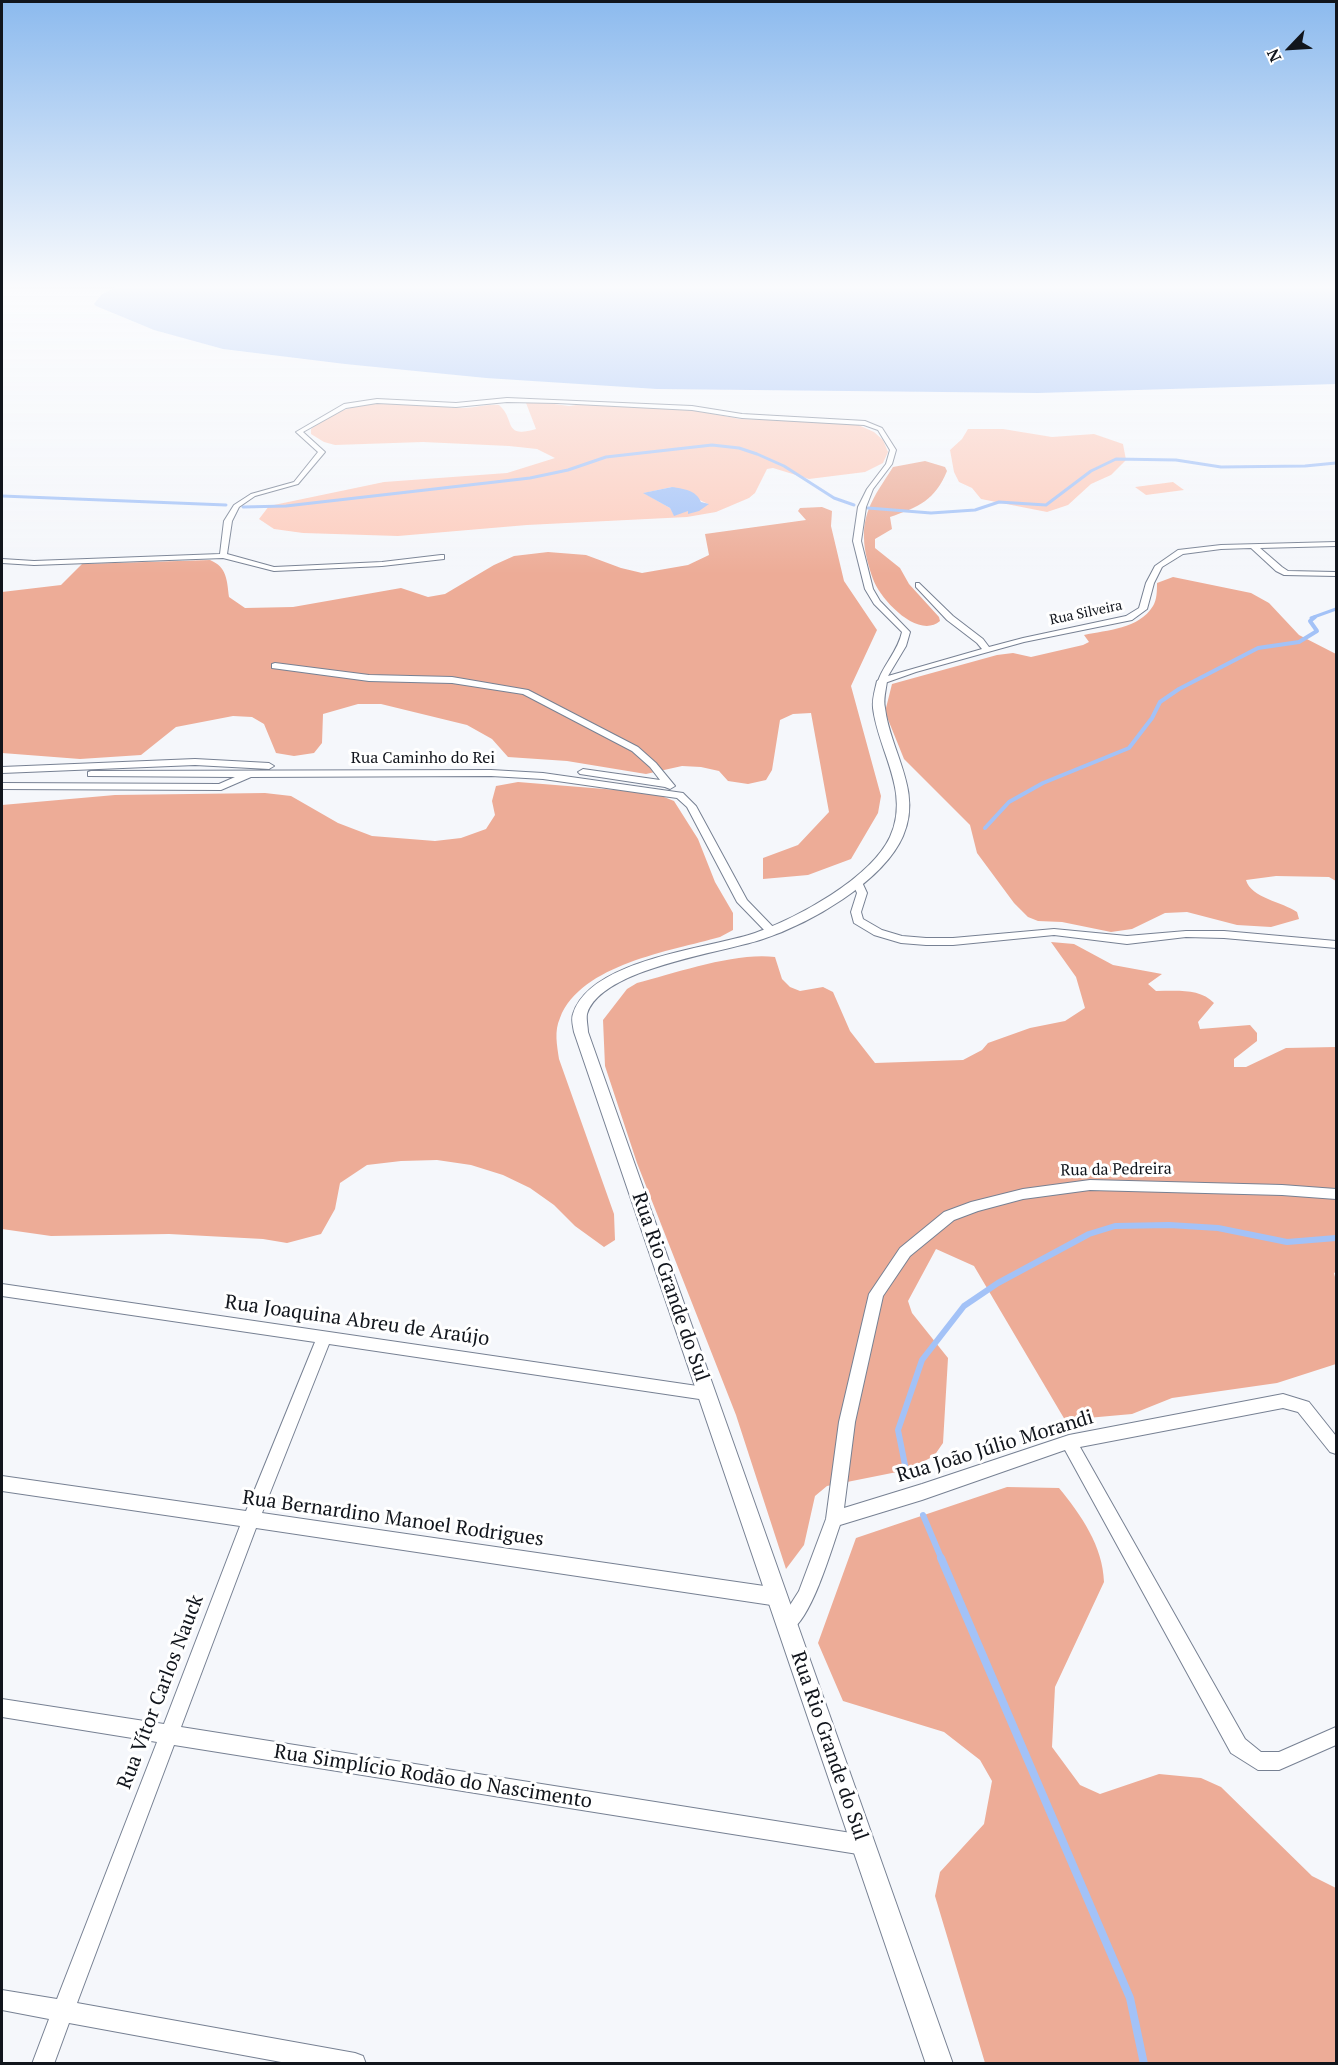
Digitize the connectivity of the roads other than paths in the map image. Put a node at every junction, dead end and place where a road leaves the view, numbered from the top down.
1 (1336, 544) edge
2 (1252, 546) junction
3 (223, 556) junction
4 (441, 557) dead end
5 (2, 561) edge
6 (1335, 574) edge
7 (919, 585) dead end
8 (987, 650) junction
9 (275, 666) dead end
10 (882, 681) junction
11 (2, 770) edge
12 (249, 774) junction
13 (2, 775) edge
14 (668, 784) junction
15 (2, 786) edge
16 (680, 795) junction
17 (857, 882) junction
18 (771, 931) junction
19 (1336, 945) edge
20 (1336, 1194) edge
21 (2, 1290) edge
22 (324, 1337) junction
23 (706, 1393) junction
24 (1069, 1442) junction
25 (1336, 1447) edge
26 (2, 1483) edge
27 (834, 1519) junction
28 (251, 1520) junction
29 (778, 1597) junction
30 (787, 1624) junction
31 (2, 1708) edge
32 (168, 1735) junction
33 (1336, 1736) edge
34 (864, 1845) junction
35 (2, 2000) edge
36 (64, 2012) junction
37 (44, 2064) edge
38 (355, 2064) edge
39 (940, 2064) edge

1 - 2 street, Rua Silveira
2 - 6 street
2 - 8 street, Rua Silveira
3 - 4 street
3 - 5 street
3 - 10 street
7 - 8 street
8 - 10 street, Rua Silveira
9 - 14 street
10 - 17 street, Rua Rio Grande do Sul
11 - 14 street
12 - 13 street
12 - 15 street, Rua Caminho do Rei
12 - 16 street, Rua Caminho do Rei
14 - 16 street
16 - 18 street
17 - 18 street, Rua Rio Grande do Sul
17 - 19 street
18 - 23 street, Rua Rio Grande do Sul
20 - 27 street, Rua da Pedreira
21 - 22 street, Rua Joaquina Abreu de Araújo
22 - 23 street, Rua Joaquina Abreu de Araújo
22 - 28 street, Rua Vítor Carlos Nauck
23 - 29 street, Rua Rio Grande do Sul
24 - 25 street, Rua João Júlio Morandi
24 - 27 street, Rua João Júlio Morandi
24 - 33 street
26 - 28 street, Rua Bernardino Manoel Rodrigues
27 - 30 street
28 - 29 street, Rua Bernardino Manoel Rodrigues
28 - 32 street, Rua Vítor Carlos Nauck
29 - 30 street, Rua Rio Grande do Sul
30 - 34 street, Rua Rio Grande do Sul
31 - 32 street, Rua Simplício Rodão do Nascimento
32 - 34 street, Rua Simplício Rodão do Nascimento
32 - 36 street, Rua Vítor Carlos Nauck
34 - 39 street, Rua Rio Grande do Sul
35 - 36 street
36 - 37 street, Rua Vítor Carlos Nauck
36 - 38 street

